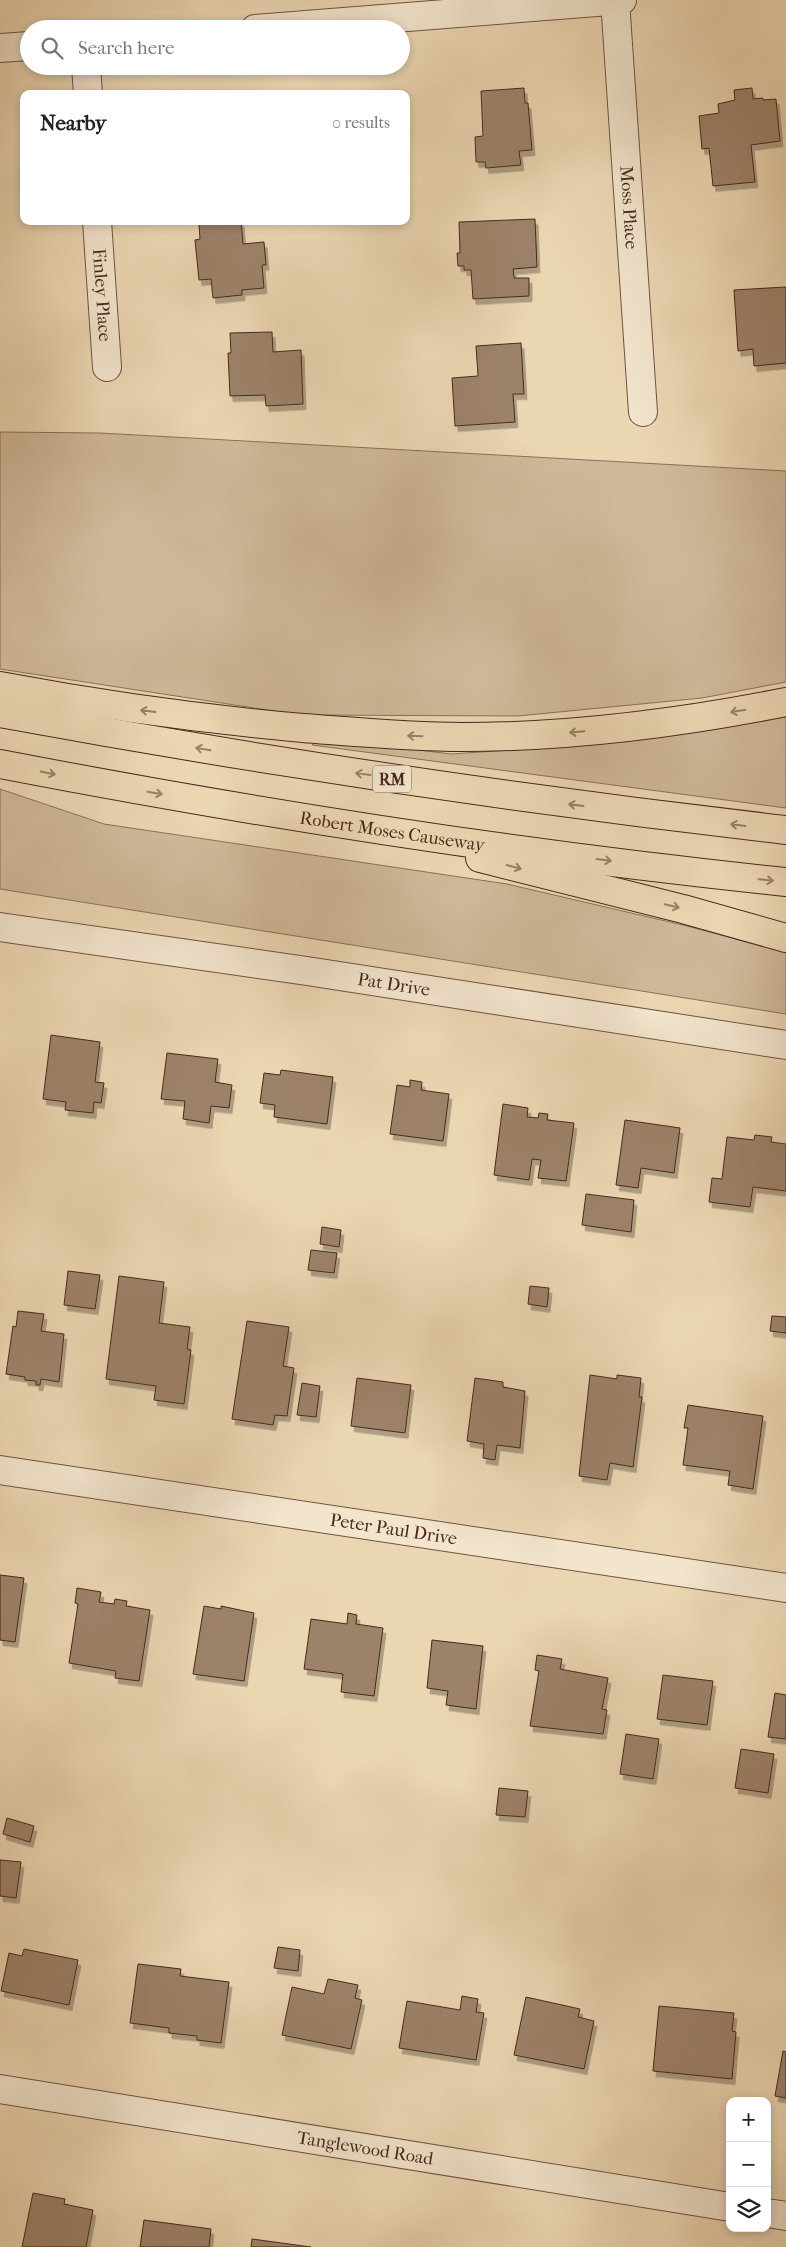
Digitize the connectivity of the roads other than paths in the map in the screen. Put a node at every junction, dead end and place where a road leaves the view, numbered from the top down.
1 (615, 0) edge
2 (622, 0) edge
3 (367, 20) edge
4 (20, 47) edge
5 (0, 48) edge
6 (87, 75) edge
7 (88, 90) edge
8 (97, 225) edge
9 (107, 367) dead end
10 (643, 412) dead end
11 (0, 686) edge
12 (786, 702) edge
13 (0, 713) edge
14 (0, 764) edge
15 (365, 828) junction
16 (786, 830) edge
17 (786, 882) edge
18 (0, 926) edge
19 (786, 938) edge
20 (786, 1045) edge
21 (0, 1470) edge
22 (786, 1588) edge
23 (0, 2089) edge
24 (726, 2206) edge
25 (771, 2214) edge
26 (786, 2216) edge

1 - 2 street
1 - 3 street
1 - 10 street, Moss Place
4 - 5 street
6 - 7 street
8 - 9 street, Finley Place
12 -> 11 highway
16 -> 13 highway, RM
14 -> 15 highway, Robert Moses Causeway
15 -> 17 highway, Robert Moses Causeway
15 -> 19 highway
18 - 20 street, Pat Drive
21 - 22 street, Peter Paul Drive
23 - 24 street, Tanglewood Road
25 - 26 street

